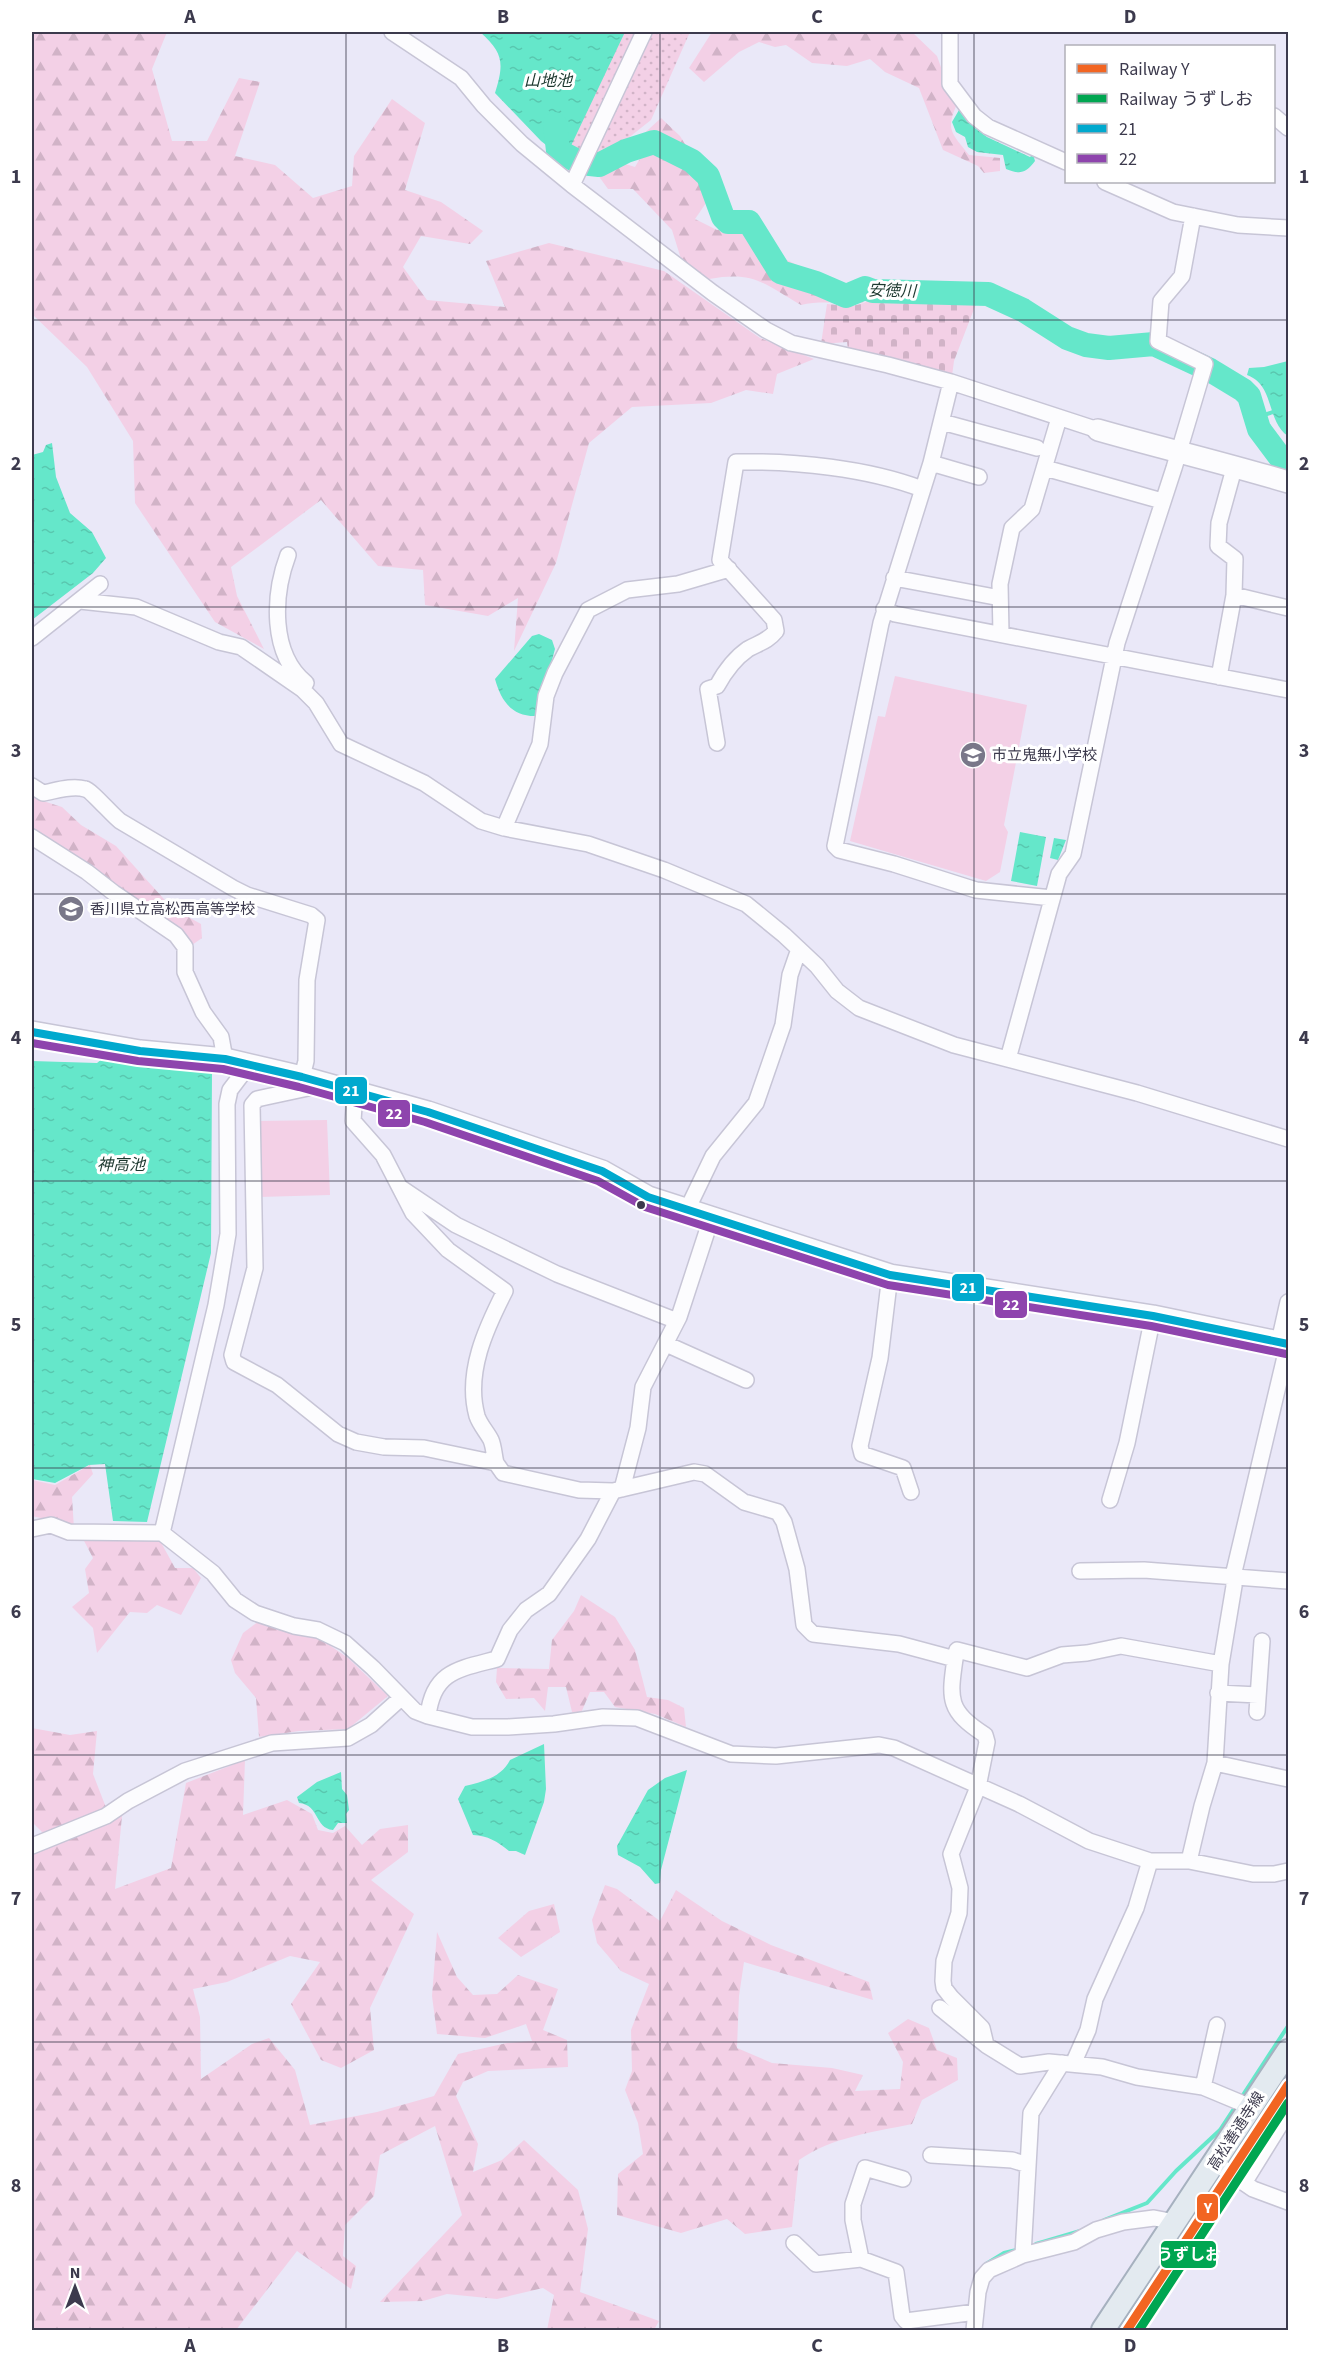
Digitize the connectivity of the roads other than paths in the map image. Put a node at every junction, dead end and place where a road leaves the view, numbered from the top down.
1 (392, 32) edge
2 (644, 32) edge
3 (950, 32) edge
4 (1275, 117) edge
5 (1288, 128) edge
6 (1065, 162) edge
7 (1107, 183) edge
8 (572, 185) junction
9 (1193, 216) junction
10 (1288, 228) edge
11 (951, 382) junction
12 (1059, 418) junction
13 (942, 422) junction
14 (1098, 430) joint
15 (1037, 448) dead end
16 (1178, 453) junction
17 (931, 463) junction
18 (1235, 465) junction
19 (1045, 468) junction
20 (979, 477) dead end
21 (1288, 482) edge
22 (922, 489) junction
23 (1162, 501) junction
24 (288, 555) dead end
25 (729, 569) junction
26 (894, 578) junction
27 (100, 584) dead end
28 (1234, 595) junction
29 (995, 597) dead end
30 (80, 601) junction
31 (1288, 608) edge
32 (884, 609) junction
33 (1001, 634) junction
34 (32, 638) edge
35 (1114, 657) junction
36 (1219, 677) junction
37 (1288, 690) edge
38 (316, 703) junction
39 (717, 743) dead end
40 (32, 786) edge
41 (504, 828) junction
42 (32, 837) edge
43 (1052, 898) junction
44 (799, 949) junction
45 (32, 1032) edge
46 (225, 1059) junction
47 (1008, 1059) junction
48 (249, 1065) junction
49 (302, 1077) junction
50 (326, 1084) junction
51 (355, 1091) junction
52 (1288, 1139) edge
53 (399, 1186) junction
54 (687, 1210) junction
55 (711, 1219) junction
56 (890, 1275) junction
57 (1288, 1302) edge
58 (1153, 1316) junction
59 (677, 1321) junction
60 (1285, 1343) edge
61 (666, 1344) junction
62 (746, 1380) dead end
63 (496, 1463) junction
64 (617, 1490) junction
65 (911, 1491) dead end
66 (1110, 1500) dead end
67 (32, 1528) edge
68 (162, 1533) junction
69 (1080, 1571) dead end
70 (1233, 1576) junction
71 (1288, 1581) edge
72 (1262, 1641) dead end
73 (955, 1659) junction
74 (1221, 1664) junction
75 (1218, 1693) junction
76 (1258, 1695) junction
77 (400, 1698) junction
78 (1257, 1712) dead end
79 (428, 1716) junction
80 (1215, 1763) junction
81 (1288, 1779) edge
82 (978, 1787) junction
83 (32, 1846) edge
84 (1150, 1861) junction
85 (1189, 1861) junction
86 (1288, 1871) edge
87 (940, 2008) dead end
88 (1217, 2025) dead end
89 (986, 2045) junction
90 (1288, 2050) edge
91 (1067, 2064) junction
92 (1203, 2087) junction
93 (1251, 2107) junction
94 (1288, 2112) edge
95 (931, 2155) dead end
96 (1215, 2163) junction
97 (1028, 2165) junction
98 (903, 2179) dead end
99 (1244, 2183) junction
100 (1288, 2202) edge
101 (1175, 2222) junction
102 (794, 2242) dead end
103 (1023, 2255) junction
104 (861, 2259) junction
105 (976, 2312) junction
106 (974, 2331) edge
107 (1103, 2331) edge

1 - 8 street
2 - 8 street
3 - 6 street
4 - 5 street
7 - 9 street
8 - 11 street
9 - 10 street
9 - 16 street
11 - 12 street
11 - 13 street
12 - 14 street
12 - 19 street
13 - 15 street
13 - 17 street
14 - 16 street
16 - 18 street
16 - 23 street
17 - 20 street
17 - 22 street
18 - 21 street
18 - 28 street
19 - 23 street
19 - 33 street
22 - 25 street
22 - 26 street
23 - 35 street
24 - 38 street
25 - 39 street
25 - 41 street
26 - 29 street
26 - 32 street
27 - 30 street
28 - 31 street
28 - 36 street
30 - 34 street
30 - 38 street
32 - 33 street
32 - 43 street
33 - 35 street
35 - 36 street
35 - 43 street
36 - 37 street
38 - 41 street
40 - 49 street
41 - 44 street
42 - 46 street
43 - 47 street
44 - 47 street
44 - 54 street
45 - 46 street
46 - 48 street
47 - 52 street
48 - 49 street
48 - 68 street
49 - 50 street
50 - 51 street
50 - 63 street
51 - 53 street
51 - 54 street
53 - 59 street
53 - 63 street
54 - 55 street
55 - 56 street
55 - 59 street
56 - 58 street
56 - 65 street
57 - 60 street
58 - 60 street
58 - 66 street
59 - 61 street
60 - 70 street
61 - 62 street
61 - 64 street
63 - 64 street
64 - 73 street
64 - 79 street
67 - 68 street
68 - 77 street
69 - 70 street
70 - 71 street
70 - 74 street
72 - 76 street
73 - 74 street
73 - 82 street
74 - 75 street
75 - 76 street
75 - 80 street
76 - 78 street
77 - 79 street
77 - 83 street
79 - 82 street
80 - 81 street
80 - 85 street
82 - 84 street
82 - 89 street
84 - 85 street
84 - 91 street
85 - 86 street
87 - 89 street
88 - 92 street
89 - 91 street
90 - 93 main road, 高松善通寺線
91 - 92 street
91 - 97 street
92 - 93 street
93 - 96 main road, 高松善通寺線
94 - 99 street
95 - 97 street
96 - 99 street
96 - 101 main road, 高松善通寺線
97 - 103 street
98 - 104 street
99 - 100 street
101 - 103 street
101 - 107 main road, 高松善通寺線
102 - 104 street
103 - 105 street
104 - 105 street
105 - 106 street

